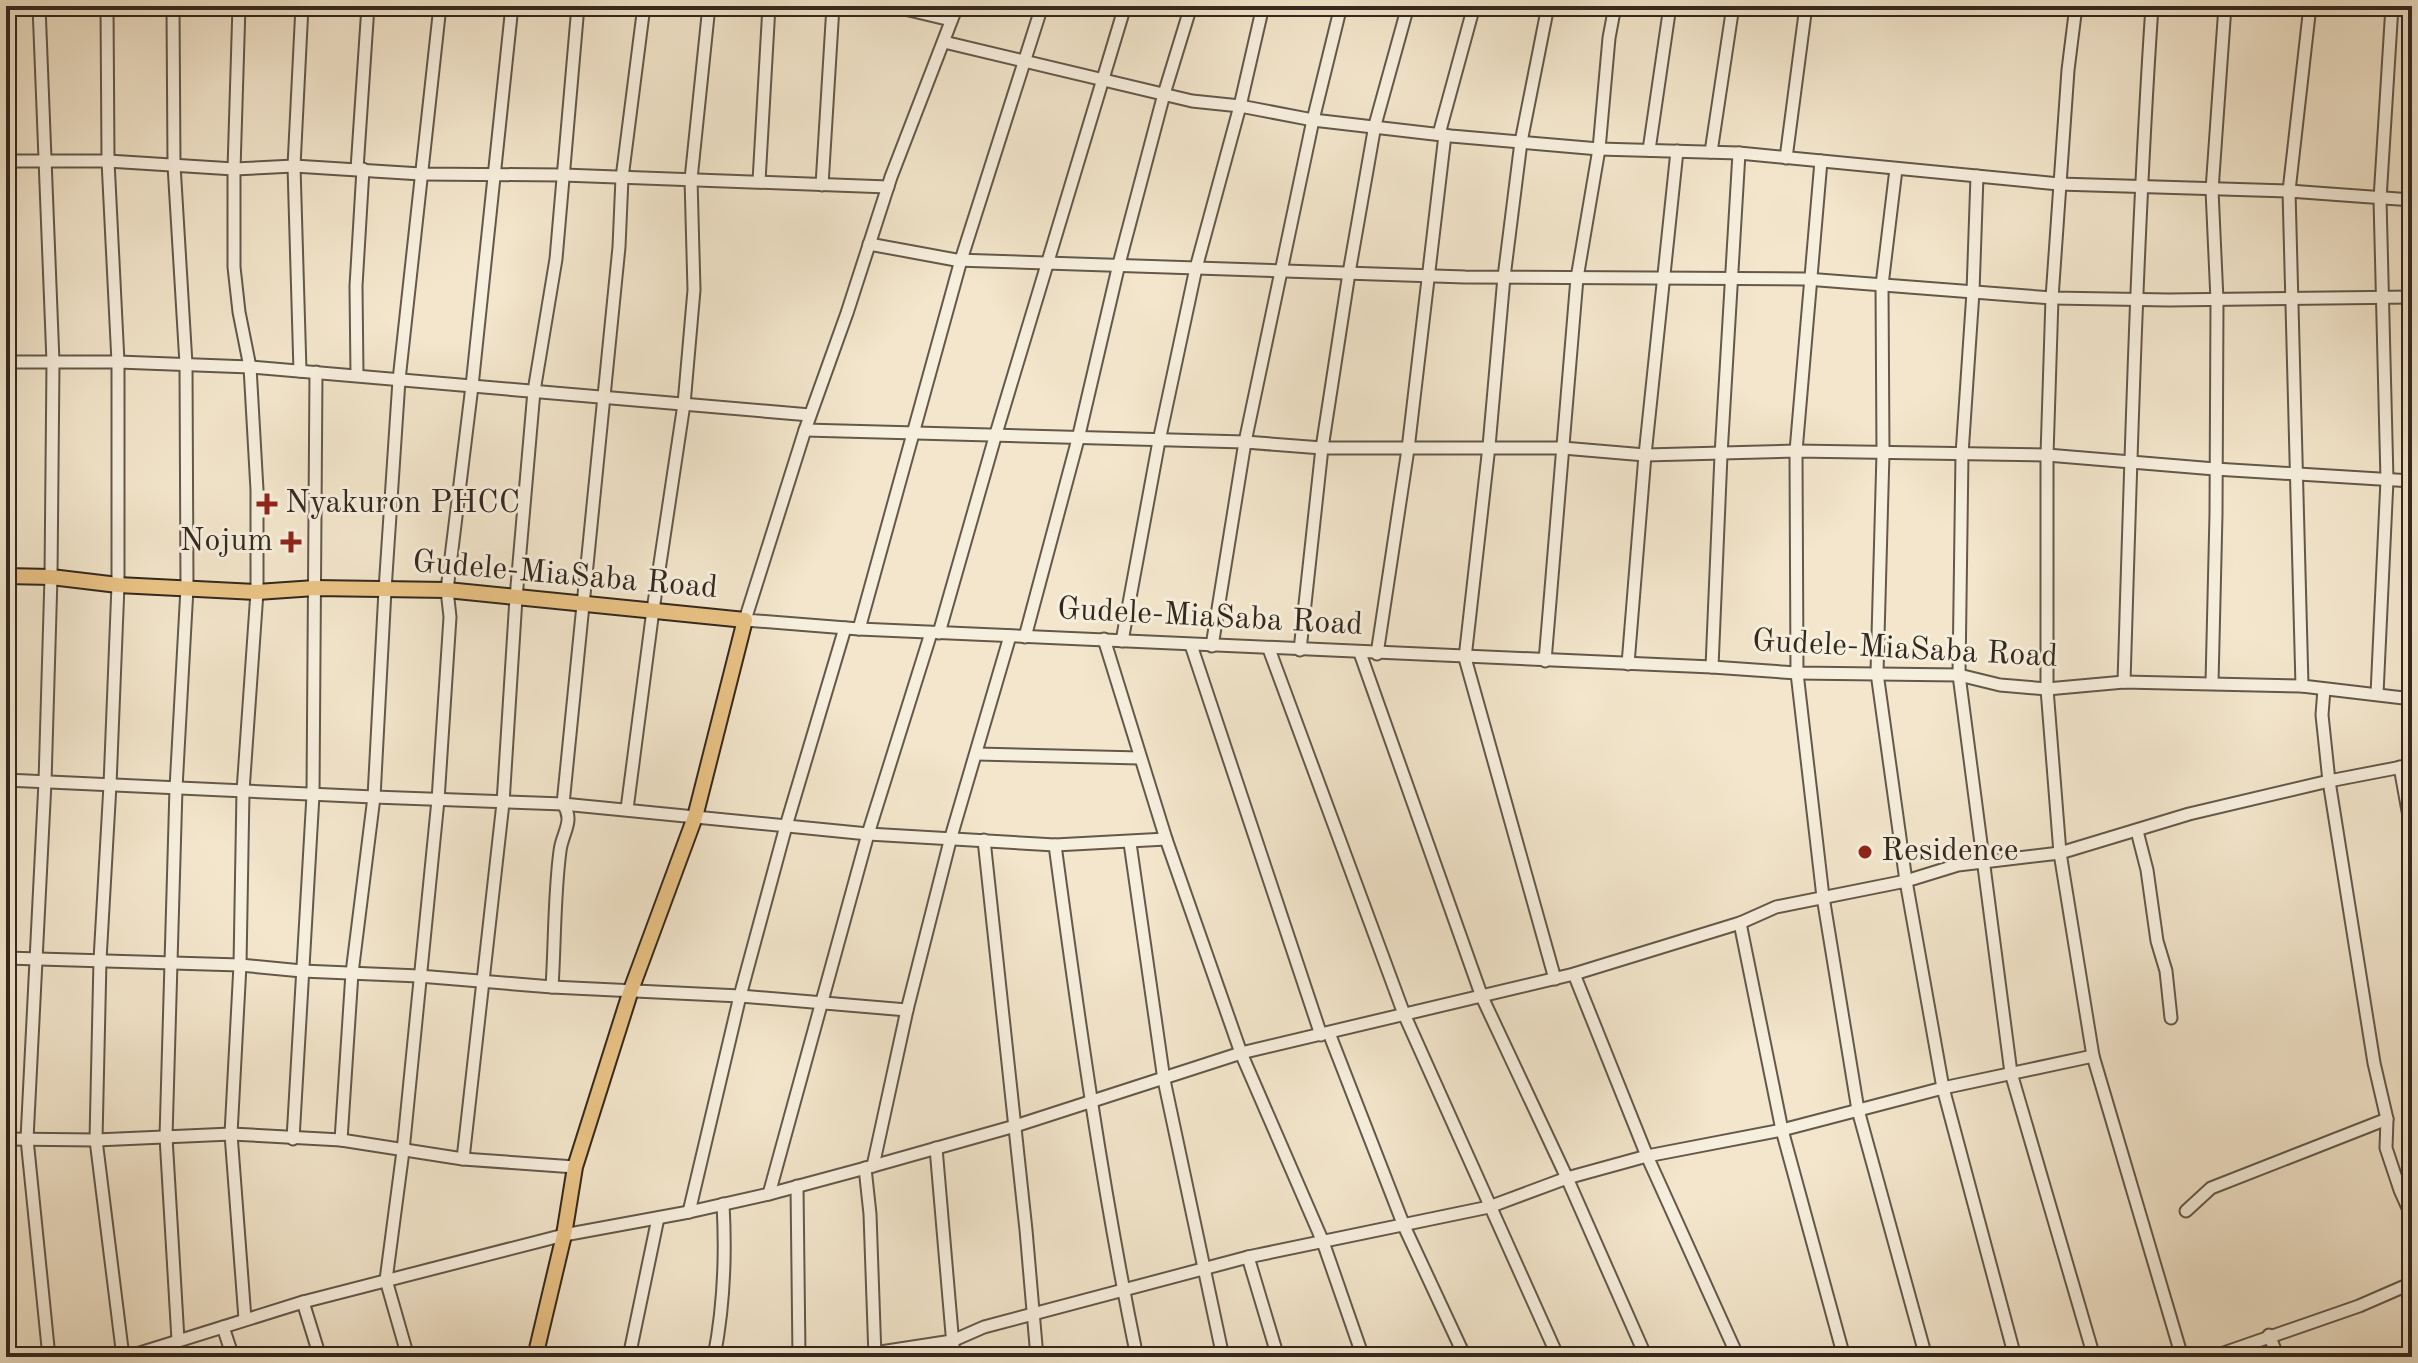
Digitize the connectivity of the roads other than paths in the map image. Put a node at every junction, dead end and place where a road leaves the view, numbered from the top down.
1 (39, 6) edge
2 (107, 6) edge
3 (173, 6) edge
4 (239, 6) edge
5 (302, 6) edge
6 (368, 6) edge
7 (440, 6) edge
8 (512, 6) edge
9 (578, 6) edge
10 (644, 6) edge
11 (709, 6) edge
12 (769, 6) edge
13 (833, 6) edge
14 (892, 6) edge
15 (957, 6) edge
16 (1042, 6) edge
17 (1125, 6) edge
18 (1191, 6) edge
19 (1263, 6) edge
20 (1341, 6) edge
21 (1408, 6) edge
22 (1474, 6) edge
23 (1548, 6) edge
24 (1615, 6) edge
25 (1670, 6) edge
26 (1733, 6) edge
27 (1806, 6) edge
28 (2076, 6) edge
29 (2152, 6) edge
30 (2225, 6) edge
31 (2310, 6) edge
32 (2392, 6) edge
33 (951, 20) junction
34 (944, 42) junction
35 (1023, 59) junction
36 (1103, 80) junction
37 (1164, 94) junction
38 (1240, 106) junction
39 (1313, 120) junction
40 (1375, 125) junction
41 (1442, 134) junction
42 (1521, 142) junction
43 (1599, 149) junction
44 (1649, 150) junction
45 (1677, 151) junction
46 (1711, 152) junction
47 (1739, 153) junction
48 (1786, 158) junction
49 (6, 161) edge
50 (108, 161) junction
51 (1821, 161) junction
52 (44, 162) junction
53 (174, 165) junction
54 (294, 166) junction
55 (234, 169) junction
56 (360, 169) junction
57 (1896, 169) junction
58 (421, 174) junction
59 (494, 175) junction
60 (563, 175) junction
61 (1977, 176) junction
62 (622, 178) junction
63 (691, 179) junction
64 (759, 181) junction
65 (2059, 184) junction
66 (822, 185) junction
67 (888, 187) junction
68 (2140, 187) junction
69 (2212, 190) junction
70 (2289, 191) junction
71 (2380, 199) junction
72 (2412, 200) edge
73 (869, 244) junction
74 (961, 260) junction
75 (1047, 263) junction
76 (1119, 264) junction
77 (1196, 268) junction
78 (1280, 271) junction
79 (1349, 273) junction
80 (1428, 276) junction
81 (1504, 277) junction
82 (1577, 278) junction
83 (1730, 278) junction
84 (1662, 279) junction
85 (1811, 279) junction
86 (1882, 285) junction
87 (1973, 292) junction
88 (2382, 297) junction
89 (2412, 297) edge
90 (2052, 298) junction
91 (2292, 299) junction
92 (2138, 300) junction
93 (2217, 300) junction
94 (6, 362) edge
95 (53, 362) junction
96 (118, 362) junction
97 (186, 364) junction
98 (250, 367) junction
99 (300, 371) junction
100 (316, 372) junction
101 (357, 375) junction
102 (399, 380) junction
103 (472, 386) junction
104 (534, 391) junction
105 (605, 397) junction
106 (684, 404) junction
107 (810, 415) junction
108 (805, 430) junction
109 (913, 434) junction
110 (995, 437) junction
111 (1078, 439) junction
112 (1159, 441) junction
113 (1245, 442) junction
114 (1489, 446) junction
115 (1322, 448) junction
116 (1563, 448) junction
117 (1408, 449) junction
118 (1796, 451) junction
119 (1883, 453) junction
120 (1962, 454) junction
121 (1645, 455) junction
122 (1721, 455) junction
123 (2047, 455) junction
124 (2131, 462) junction
125 (2215, 469) junction
126 (2297, 474) junction
127 (2387, 480) junction
128 (2412, 481) edge
129 (6, 576) edge
130 (51, 577) junction
131 (118, 585) junction
132 (187, 588) junction
133 (315, 588) junction
134 (385, 590) junction
135 (447, 590) junction
136 (257, 592) junction
137 (516, 598) junction
138 (582, 604) junction
139 (653, 610) junction
140 (745, 620) junction
141 (845, 628) junction
142 (859, 629) junction
143 (935, 633) junction
144 (1010, 636) junction
145 (1025, 637) junction
146 (1104, 639) junction
147 (1122, 641) junction
148 (1191, 645) junction
149 (1212, 646) junction
150 (1269, 649) junction
151 (1300, 650) junction
152 (1360, 653) junction
153 (1377, 654) junction
154 (1465, 658) junction
155 (1545, 661) junction
156 (1628, 664) junction
157 (1712, 667) junction
158 (1797, 673) junction
159 (1877, 673) junction
160 (1959, 675) junction
161 (2124, 682) junction
162 (2212, 683) junction
163 (2302, 686) junction
164 (2047, 689) junction
165 (2324, 689) junction
166 (2377, 694) junction
167 (2412, 699) edge
168 (977, 754) junction
169 (1140, 758) junction
170 (2406, 766) edge
171 (6, 780) edge
172 (2329, 781) junction
173 (45, 782) junction
174 (110, 785) junction
175 (176, 788) junction
176 (243, 791) junction
177 (313, 795) junction
178 (374, 797) junction
179 (438, 800) junction
180 (503, 803) junction
181 (563, 804) junction
182 (627, 809) junction
183 (695, 817) junction
184 (786, 826) junction
185 (2137, 831) junction
186 (2412, 833) edge
187 (868, 834) junction
188 (951, 837) junction
189 (1166, 839) junction
190 (984, 840) junction
191 (1130, 843) junction
192 (1055, 845) junction
193 (2060, 853) junction
194 (1983, 862) junction
195 (1906, 881) junction
196 (1823, 897) junction
197 (1740, 923) junction
198 (6, 958) edge
199 (37, 959) junction
200 (100, 960) junction
201 (171, 962) junction
202 (240, 965) junction
203 (302, 971) junction
204 (352, 973) junction
205 (1574, 974) junction
206 (419, 976) junction
207 (1555, 979) junction
208 (482, 982) junction
209 (552, 987) junction
210 (631, 990) junction
211 (740, 996) junction
212 (1482, 997) junction
213 (823, 1002) junction
214 (907, 1010) junction
215 (1404, 1014) junction
216 (2171, 1018) dead end
217 (1325, 1034) junction
218 (1241, 1053) junction
219 (2093, 1056) junction
220 (2011, 1073) junction
221 (1164, 1080) junction
222 (1943, 1088) junction
223 (1092, 1102) junction
224 (1858, 1110) junction
225 (2387, 1119) junction
226 (1015, 1126) junction
227 (1782, 1130) junction
228 (231, 1134) junction
229 (166, 1137) junction
230 (6, 1139) edge
231 (27, 1139) junction
232 (293, 1139) junction
233 (96, 1140) junction
234 (341, 1140) junction
235 (936, 1148) junction
236 (403, 1151) junction
237 (1647, 1156) junction
238 (463, 1159) junction
239 (575, 1167) junction
240 (869, 1167) junction
241 (1567, 1178) junction
242 (797, 1186) junction
243 (769, 1194) junction
244 (723, 1204) junction
245 (1489, 1207) junction
246 (2186, 1211) dead end
247 (689, 1212) junction
248 (2412, 1217) edge
249 (658, 1218) junction
250 (1404, 1226) junction
251 (564, 1235) junction
252 (1323, 1242) junction
253 (1248, 1257) junction
254 (1204, 1268) junction
255 (386, 1280) junction
256 (2412, 1283) edge
257 (1123, 1290) junction
258 (303, 1302) junction
259 (1033, 1315) junction
260 (245, 1319) junction
261 (223, 1327) junction
262 (2269, 1335) junction
263 (178, 1340) junction
264 (952, 1341) junction
265 (142, 1354) edge
266 (872, 1356) edge
267 (49, 1357) edge
268 (125, 1357) edge
269 (233, 1357) edge
270 (320, 1357) edge
271 (408, 1357) edge
272 (535, 1357) edge
273 (629, 1357) edge
274 (714, 1357) edge
275 (799, 1357) edge
276 (954, 1357) edge
277 (1037, 1357) edge
278 (1137, 1357) edge
279 (1223, 1357) edge
280 (1278, 1357) edge
281 (1363, 1357) edge
282 (1465, 1357) edge
283 (1558, 1357) edge
284 (1646, 1357) edge
285 (1738, 1357) edge
286 (1844, 1357) edge
287 (1926, 1357) edge
288 (2015, 1357) edge
289 (2094, 1357) edge
290 (2182, 1357) edge
291 (2212, 1357) edge
292 (2278, 1357) edge

1 - 52 street
2 - 50 street
3 - 53 street
4 - 55 street
5 - 54 street
6 - 56 street
7 - 58 street
8 - 59 street
9 - 60 street
10 - 62 street
11 - 63 street
12 - 64 street
13 - 66 street
14 - 33 street
15 - 33 street
16 - 35 street
17 - 36 street
18 - 37 street
19 - 38 street
20 - 39 street
21 - 40 street
22 - 41 street
23 - 42 street
24 - 43 street
25 - 44 street
26 - 46 street
27 - 48 street
28 - 65 street
29 - 68 street
30 - 69 street
31 - 70 street
32 - 71 street
33 - 34 street
34 - 35 street
34 - 67 street
35 - 36 street
35 - 74 street
36 - 37 street
36 - 75 street
37 - 38 street
37 - 76 street
38 - 39 street
38 - 77 street
39 - 40 street
39 - 78 street
40 - 41 street
40 - 79 street
41 - 42 street
41 - 80 street
42 - 43 street
42 - 81 street
43 - 44 street
43 - 82 street
44 - 45 street
45 - 46 street
45 - 84 street
46 - 47 street
47 - 48 street
47 - 83 street
48 - 51 street
49 - 52 street
50 - 52 street
50 - 53 street
50 - 96 street
51 - 57 street
51 - 85 street
52 - 95 street
53 - 55 street
53 - 97 street
54 - 55 street
54 - 56 street
54 - 99 street
55 - 98 street
56 - 58 street
56 - 101 street
57 - 61 street
57 - 86 street
58 - 59 street
58 - 102 street
59 - 60 street
59 - 103 street
60 - 62 street
60 - 104 street
61 - 65 street
61 - 87 street
62 - 63 street
62 - 105 street
63 - 64 street
63 - 106 street
64 - 66 street
65 - 68 street
65 - 90 street
66 - 67 street
67 - 73 street
68 - 69 street
68 - 92 street
69 - 70 street
69 - 93 street
70 - 71 street
70 - 91 street
71 - 72 street
71 - 88 street
73 - 74 street
73 - 107 street
74 - 75 street
74 - 109 street
75 - 76 street
75 - 110 street
76 - 77 street
76 - 111 street
77 - 78 street
77 - 112 street
78 - 79 street
78 - 113 street
79 - 80 street
79 - 115 street
80 - 81 street
80 - 117 street
81 - 82 street
81 - 114 street
82 - 84 street
82 - 116 street
83 - 84 street
83 - 85 street
83 - 122 street
84 - 121 street
85 - 86 street
85 - 118 street
86 - 87 street
86 - 119 street
87 - 90 street
87 - 120 street
88 - 89 street
88 - 91 street
88 - 127 street
90 - 92 street
90 - 123 street
91 - 93 street
91 - 126 street
92 - 93 street
92 - 124 street
93 - 125 street
94 - 95 street
95 - 96 street
95 - 130 street
96 - 97 street
96 - 131 street
97 - 98 street
97 - 132 street
98 - 99 street
98 - 136 street
99 - 100 street
100 - 101 street
100 - 133 street
101 - 102 street
102 - 103 street
102 - 134 street
103 - 104 street
103 - 135 street
104 - 105 street
104 - 137 street
105 - 106 street
105 - 138 street
106 - 107 street
106 - 139 street
107 - 108 street
108 - 109 street
108 - 140 street
109 - 110 street
109 - 142 street
110 - 111 street
110 - 143 street
111 - 112 street
111 - 145 street
112 - 113 street
112 - 147 street
113 - 115 street
113 - 149 street
114 - 116 street
114 - 117 street
114 - 154 street
115 - 117 street
115 - 151 street
116 - 121 street
116 - 155 street
117 - 153 street
118 - 119 street
118 - 122 street
118 - 158 street
119 - 120 street
119 - 159 street
120 - 123 street
120 - 160 street
121 - 122 street
121 - 156 street
122 - 157 street
123 - 124 street
123 - 164 street
124 - 125 street
124 - 161 street
125 - 126 street
125 - 162 street
126 - 127 street
126 - 163 street
127 - 128 street
127 - 166 street
129 - 130 main road, Gudele-MiaSaba Road
130 - 131 main road, Gudele-MiaSaba Road
130 - 173 street
131 - 132 main road, Gudele-MiaSaba Road
131 - 174 street
132 - 136 main road, Gudele-MiaSaba Road
132 - 175 street
133 - 134 main road, Gudele-MiaSaba Road
133 - 136 main road, Gudele-MiaSaba Road
133 - 177 street
134 - 135 main road, Gudele-MiaSaba Road
134 - 178 street
135 - 137 main road, Gudele-MiaSaba Road
135 - 179 street
136 - 176 street
137 - 138 main road, Gudele-MiaSaba Road
137 - 180 street
138 - 139 main road, Gudele-MiaSaba Road
138 - 181 street
139 - 140 main road, Gudele-MiaSaba Road
139 - 182 street
140 - 141 street, Gudele-MiaSaba Road
140 - 183 main road
141 - 142 street, Gudele-MiaSaba Road
141 - 184 street
142 - 143 street, Gudele-MiaSaba Road
143 - 144 street, Gudele-MiaSaba Road
143 - 187 street
144 - 145 street, Gudele-MiaSaba Road
144 - 168 street
145 - 146 street, Gudele-MiaSaba Road
146 - 147 street, Gudele-MiaSaba Road
146 - 169 street
147 - 148 street, Gudele-MiaSaba Road
148 - 149 street, Gudele-MiaSaba Road
148 - 217 street
149 - 150 street, Gudele-MiaSaba Road
150 - 151 street, Gudele-MiaSaba Road
150 - 215 street
151 - 152 street, Gudele-MiaSaba Road
152 - 153 street, Gudele-MiaSaba Road
152 - 212 street
153 - 154 street, Gudele-MiaSaba Road
154 - 155 street, Gudele-MiaSaba Road
154 - 207 street
155 - 156 street, Gudele-MiaSaba Road
156 - 157 street, Gudele-MiaSaba Road
157 - 158 street, Gudele-MiaSaba Road
158 - 159 street, Gudele-MiaSaba Road
158 - 196 street
159 - 160 street, Gudele-MiaSaba Road
159 - 195 street
160 - 164 street, Gudele-MiaSaba Road
160 - 194 street
161 - 162 street, Gudele-MiaSaba Road
161 - 164 street, Gudele-MiaSaba Road
162 - 163 street, Gudele-MiaSaba Road
163 - 165 street, Gudele-MiaSaba Road
164 - 193 street
165 - 166 street, Gudele-MiaSaba Road
165 - 172 street
166 - 167 street, Gudele-MiaSaba Road
168 - 169 street
168 - 188 street
169 - 189 street
170 - 172 street
170 - 186 street
171 - 173 street
172 - 185 street
172 - 225 street
173 - 174 street
173 - 199 street
174 - 175 street
174 - 200 street
175 - 176 street
175 - 201 street
176 - 177 street
176 - 202 street
177 - 178 street
177 - 203 street
178 - 179 street
178 - 204 street
179 - 180 street
179 - 206 street
180 - 181 street
180 - 208 street
181 - 182 street
181 - 209 street
182 - 183 street
183 - 184 street
183 - 210 main road
184 - 187 street
184 - 211 street
185 - 193 street
185 - 216 street
187 - 188 street
187 - 213 street
188 - 190 street
188 - 214 street
189 - 191 street
189 - 218 street
190 - 192 street
190 - 226 street
191 - 192 street
191 - 221 street
192 - 223 street
193 - 194 street
193 - 219 street
194 - 195 street
194 - 220 street
195 - 196 street
195 - 222 street
196 - 197 street
196 - 224 street
197 - 205 street
197 - 227 street
198 - 199 street
199 - 200 street
199 - 231 street
200 - 201 street
200 - 233 street
201 - 202 street
201 - 229 street
202 - 203 street
202 - 228 street
203 - 204 street
203 - 232 street
204 - 206 street
204 - 234 street
205 - 207 street
205 - 237 street
206 - 208 street
206 - 236 street
207 - 212 street
208 - 209 street
208 - 238 street
209 - 210 street
210 - 211 street
210 - 239 main road
211 - 213 street
211 - 247 street
212 - 215 street
212 - 241 street
213 - 214 street
213 - 243 street
214 - 240 street
215 - 217 street
215 - 245 street
217 - 218 street
217 - 250 street
218 - 221 street
218 - 252 street
219 - 220 street
219 - 290 street
220 - 222 street
220 - 289 street
221 - 223 street
221 - 254 street
222 - 224 street
222 - 288 street
223 - 226 street
223 - 257 street
224 - 227 street
224 - 287 street
225 - 246 street
225 - 248 street
226 - 235 street
226 - 259 street
227 - 237 street
227 - 286 street
228 - 229 street
228 - 232 street
228 - 260 street
229 - 233 street
229 - 263 street
230 - 231 street
231 - 233 street
231 - 267 street
232 - 234 street
233 - 268 street
234 - 236 street
235 - 240 street
235 - 264 street
236 - 238 street
236 - 255 street
237 - 241 street
237 - 285 street
238 - 239 street
239 - 251 main road
240 - 242 street
240 - 266 street
241 - 245 street
241 - 284 street
242 - 243 street
242 - 275 street
243 - 244 street
244 - 247 street
244 - 274 street
245 - 250 street
245 - 283 street
247 - 249 street
249 - 251 street
249 - 273 street
250 - 252 street
250 - 282 street
251 - 255 street
251 - 272 main road
252 - 253 street
252 - 281 street
253 - 254 street
253 - 280 street
254 - 257 street
254 - 279 street
255 - 258 street
255 - 271 street
256 - 262 street
257 - 259 street
257 - 278 street
258 - 260 street
258 - 270 street
259 - 264 street
259 - 277 street
260 - 261 street
261 - 263 street
261 - 269 street
262 - 291 street
262 - 292 street
263 - 265 street
264 - 266 street
264 - 276 street
265 - 268 street

